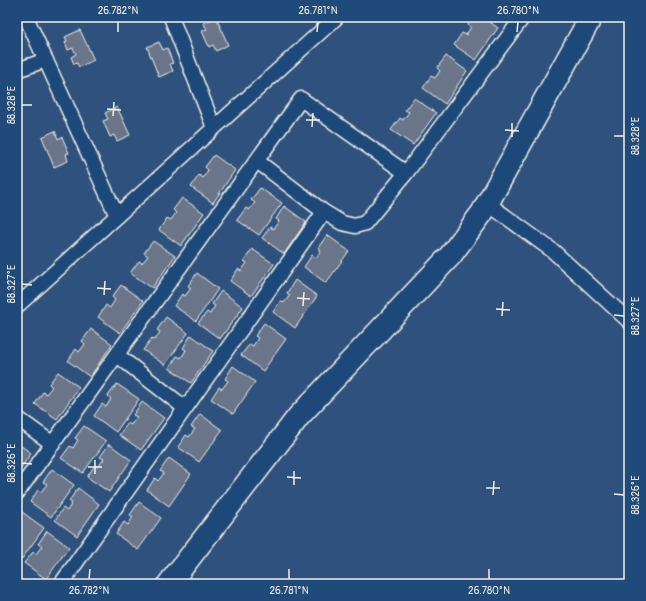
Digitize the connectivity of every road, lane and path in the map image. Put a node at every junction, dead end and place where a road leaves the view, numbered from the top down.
1 (26, 17) edge
2 (171, 17) edge
3 (523, 17) edge
4 (591, 17) edge
5 (331, 19) edge
6 (46, 60) junction
7 (17, 70) edge
8 (214, 128) junction
9 (257, 160) junction
10 (406, 173) junction
11 (487, 203) junction
12 (324, 212) junction
13 (117, 216) junction
14 (17, 306) edge
15 (629, 321) edge
16 (117, 355) junction
17 (186, 408) junction
18 (17, 418) edge
19 (53, 444) junction
20 (17, 493) edge
21 (173, 583) edge
22 (61, 584) edge

1 - 6 street
2 - 8 street
3 - 10 street
4 - 11 main road
5 - 8 street
6 - 7 street
6 - 13 street
8 - 13 street
9 - 10 street
9 - 12 street
9 - 16 street
10 - 12 street
11 - 15 street
11 - 21 main road
12 - 17 street
13 - 14 street
16 - 17 street
16 - 19 street
17 - 22 street
18 - 19 street
19 - 20 street

